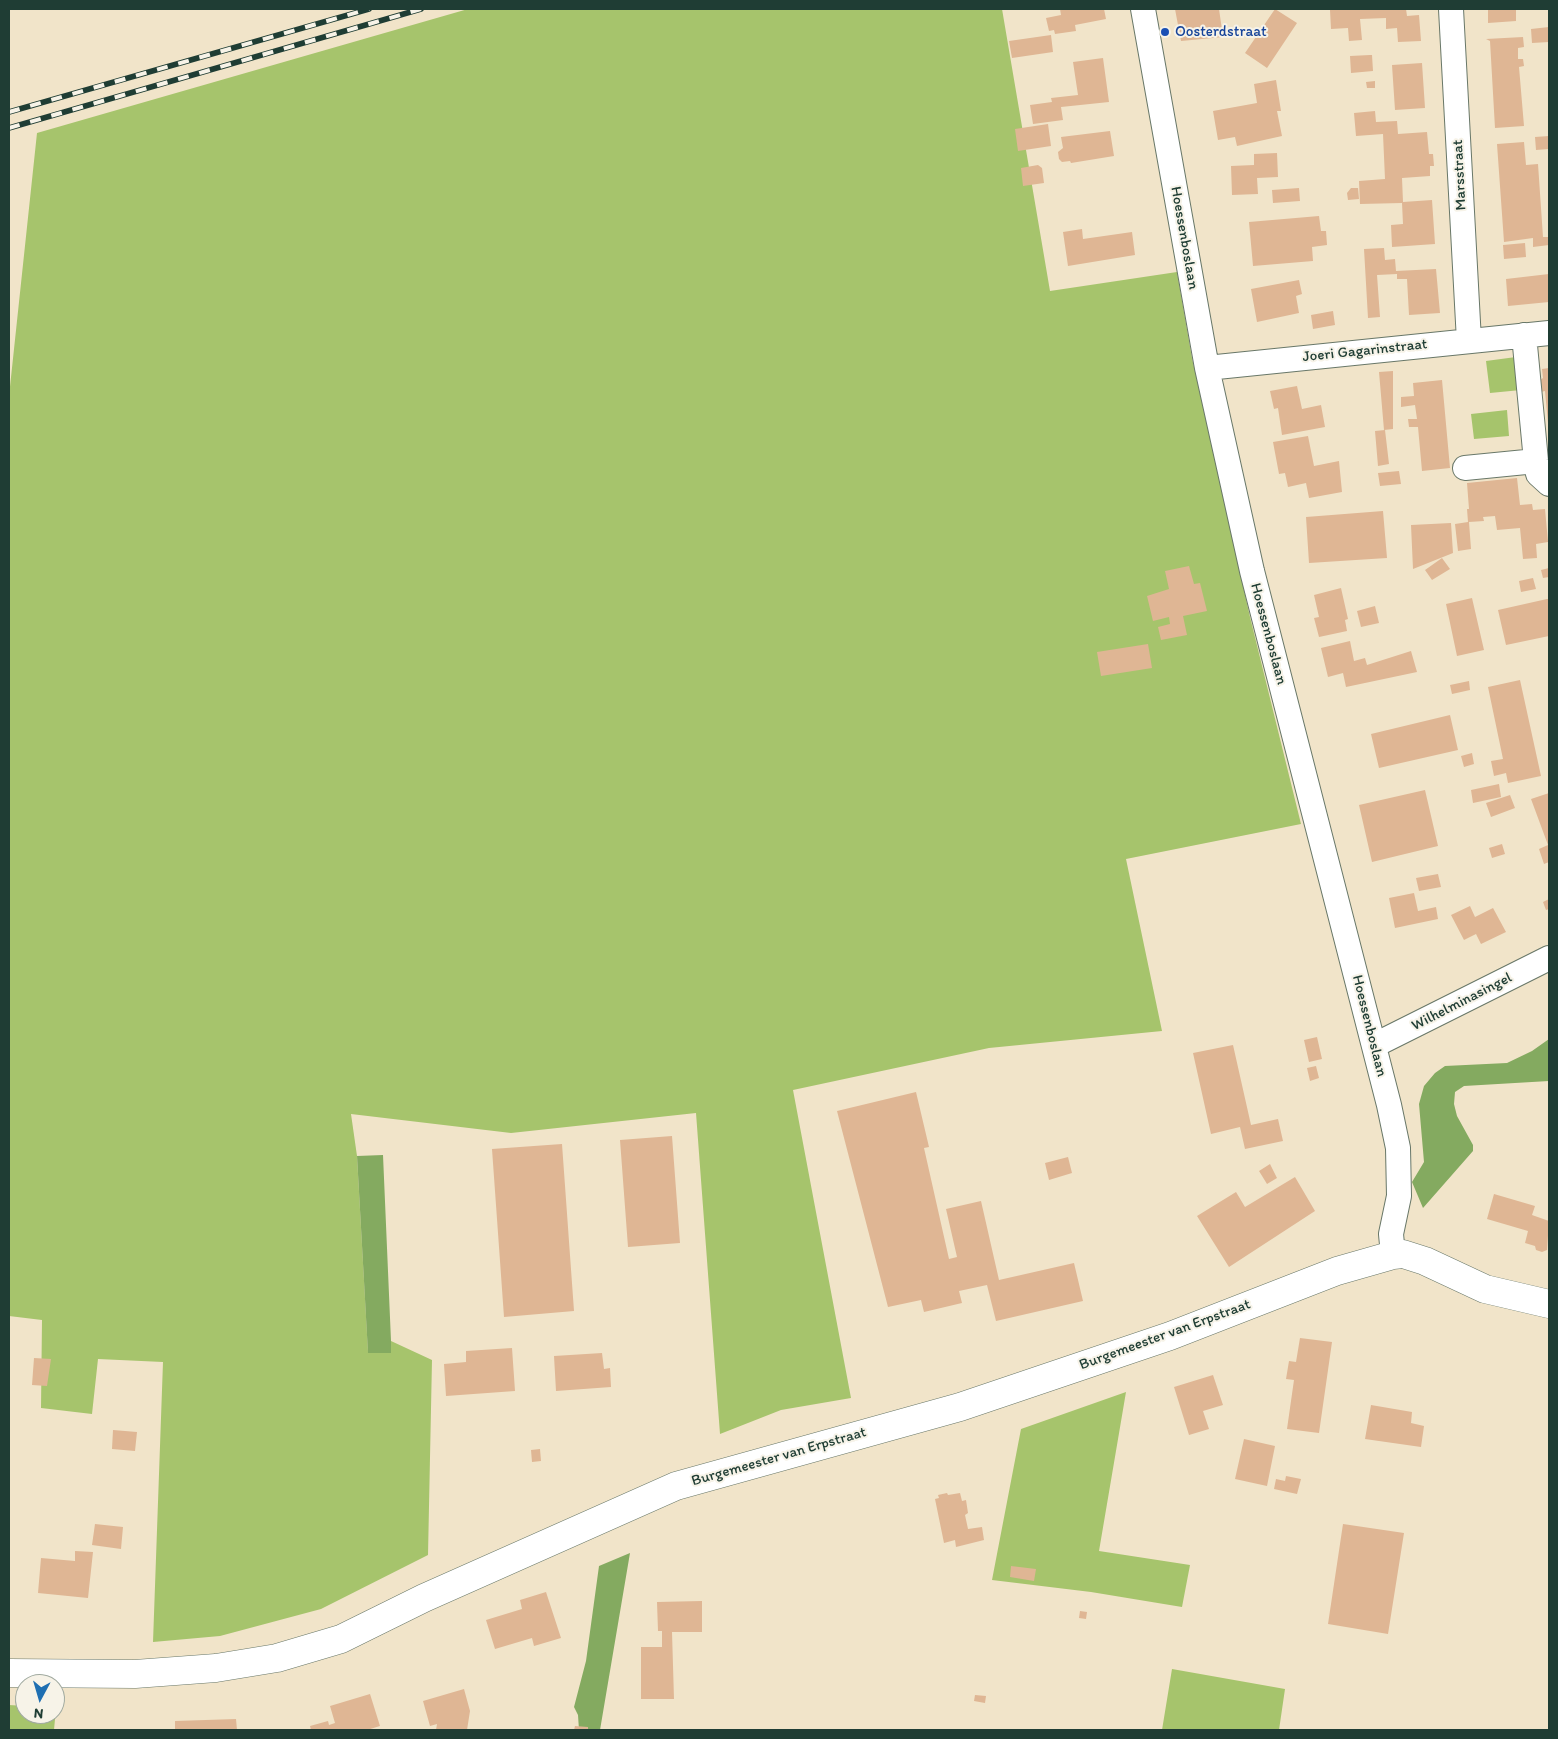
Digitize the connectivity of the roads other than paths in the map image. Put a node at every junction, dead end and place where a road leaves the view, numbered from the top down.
1 (1143, 9) edge
2 (1451, 9) edge
3 (1549, 333) edge
4 (1524, 335) junction
5 (1469, 341) junction
6 (1207, 368) junction
7 (1536, 461) junction
8 (1465, 468) dead end
9 (1549, 484) edge
10 (1549, 958) edge
11 (1375, 1045) junction
12 (1393, 1254) junction
13 (1549, 1304) edge
14 (9, 1673) edge

1 - 6 street, Hoessenboslaan
2 - 5 street, Marsstraat
3 - 4 street, Joeri Gagarinstraat
4 - 5 street, Joeri Gagarinstraat
4 - 7 street
5 - 6 street, Joeri Gagarinstraat
6 - 11 street, Hoessenboslaan
7 - 8 street
7 - 9 street
10 - 11 street, Wilhelminasingel
11 - 12 street, Hoessenboslaan
12 - 13 street, Burgemeester van Erpstraat
12 - 14 street, Burgemeester van Erpstraat

